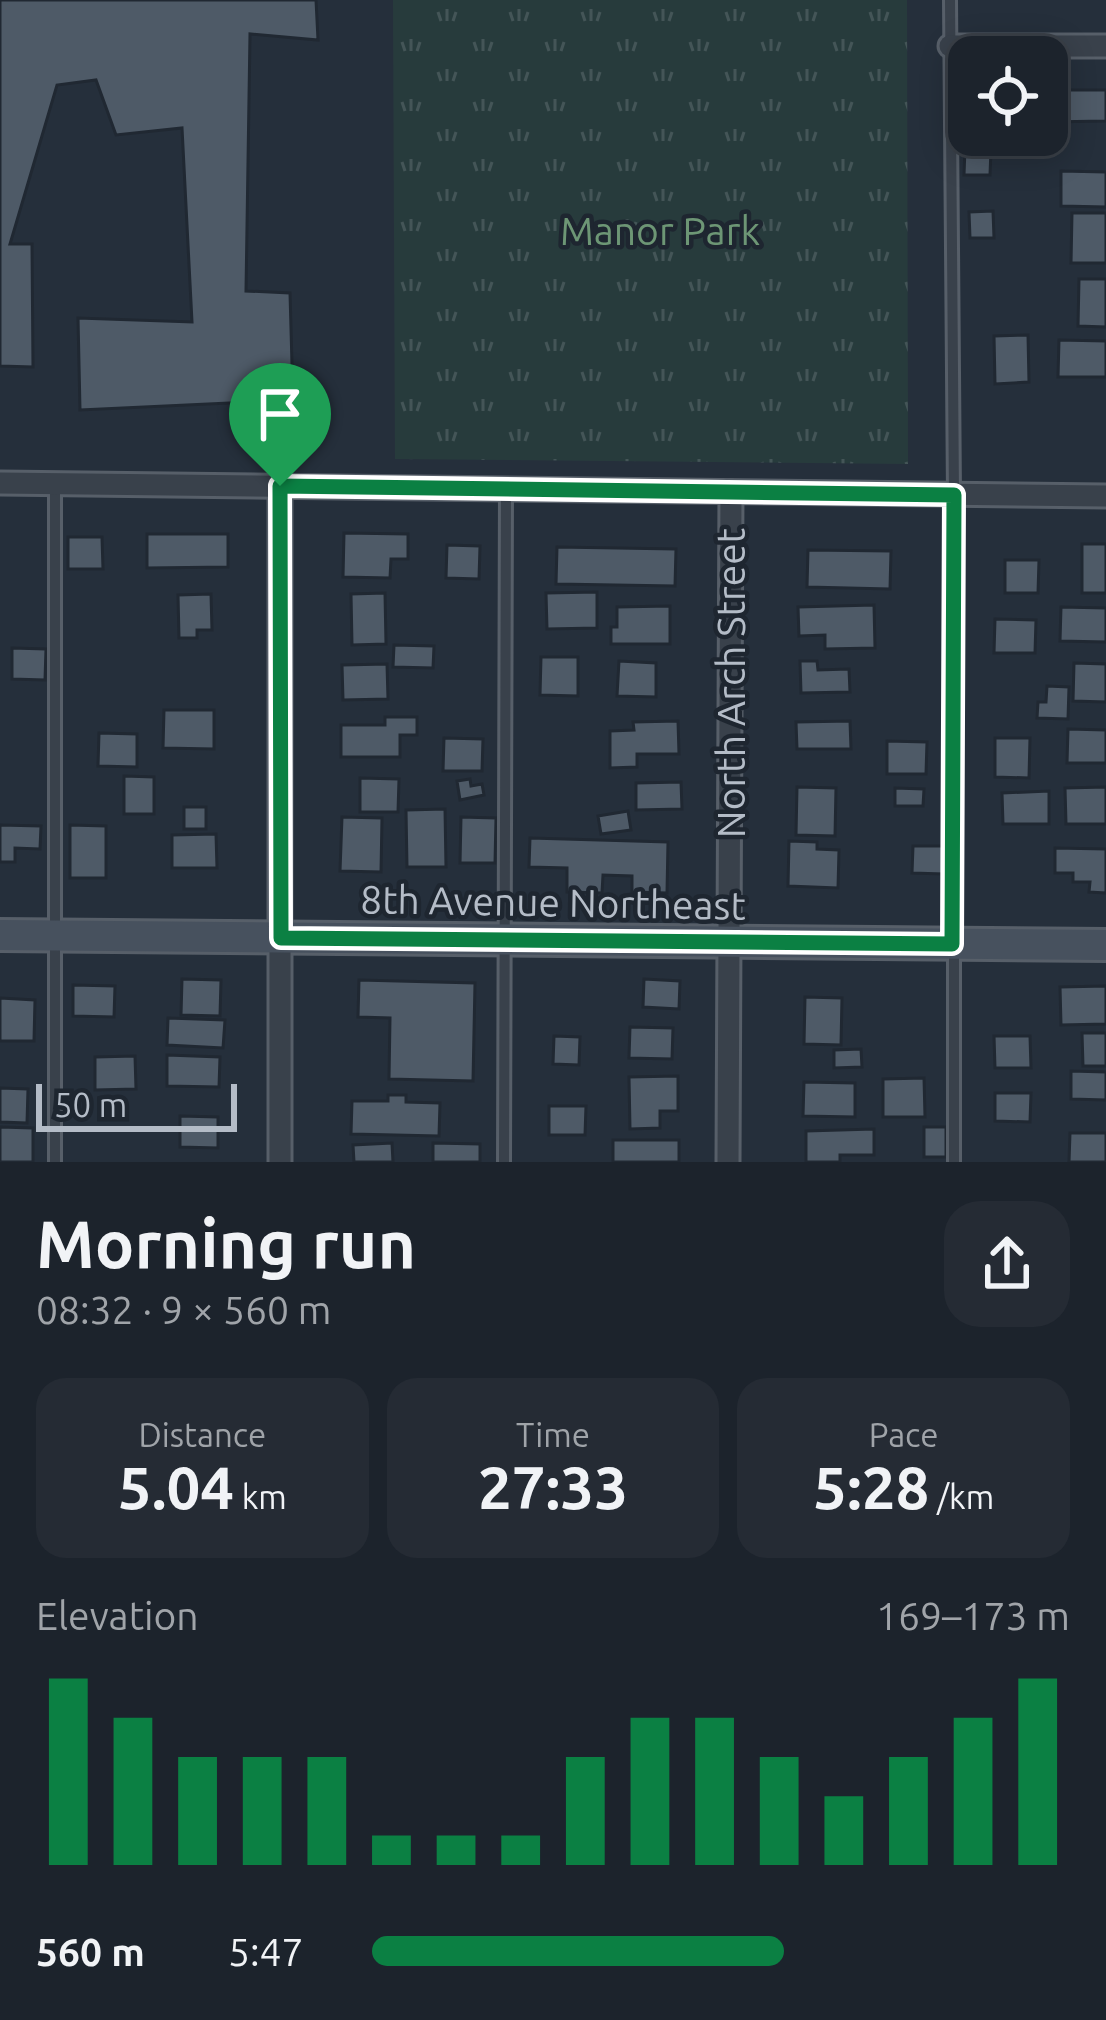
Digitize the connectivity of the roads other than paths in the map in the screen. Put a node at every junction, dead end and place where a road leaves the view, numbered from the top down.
1 (950, 0) edge
2 (950, 36) edge
3 (1068, 46) edge
4 (1106, 46) edge
5 (951, 156) edge
6 (0, 483) edge
7 (55, 484) junction
8 (280, 486) junction
9 (506, 489) junction
10 (731, 492) junction
11 (954, 495) junction
12 (1106, 496) edge
13 (0, 935) edge
14 (55, 936) junction
15 (281, 938) junction
16 (506, 941) junction
17 (728, 943) junction
18 (952, 944) junction
19 (1106, 945) edge
20 (56, 1162) edge
21 (280, 1162) edge
22 (504, 1162) edge
23 (728, 1162) edge
24 (954, 1162) edge

1 - 2 lane
3 - 4 street
5 - 11 lane
6 - 7 street
7 - 8 street
7 - 14 lane
8 - 9 street
8 - 15 street
9 - 10 street
9 - 16 lane
10 - 11 street
10 - 17 street, North Arch Street
11 - 12 street
11 - 18 lane
13 - 14 main road, 8th Avenue Northeast
14 - 15 main road, 8th Avenue Northeast
14 - 20 lane
15 - 16 main road, 8th Avenue Northeast
15 - 21 street
16 - 17 main road, 8th Avenue Northeast
16 - 22 lane
17 - 18 main road, 8th Avenue Northeast
17 - 23 street, North Arch Street
18 - 19 main road, 8th Avenue Northeast
18 - 24 lane

